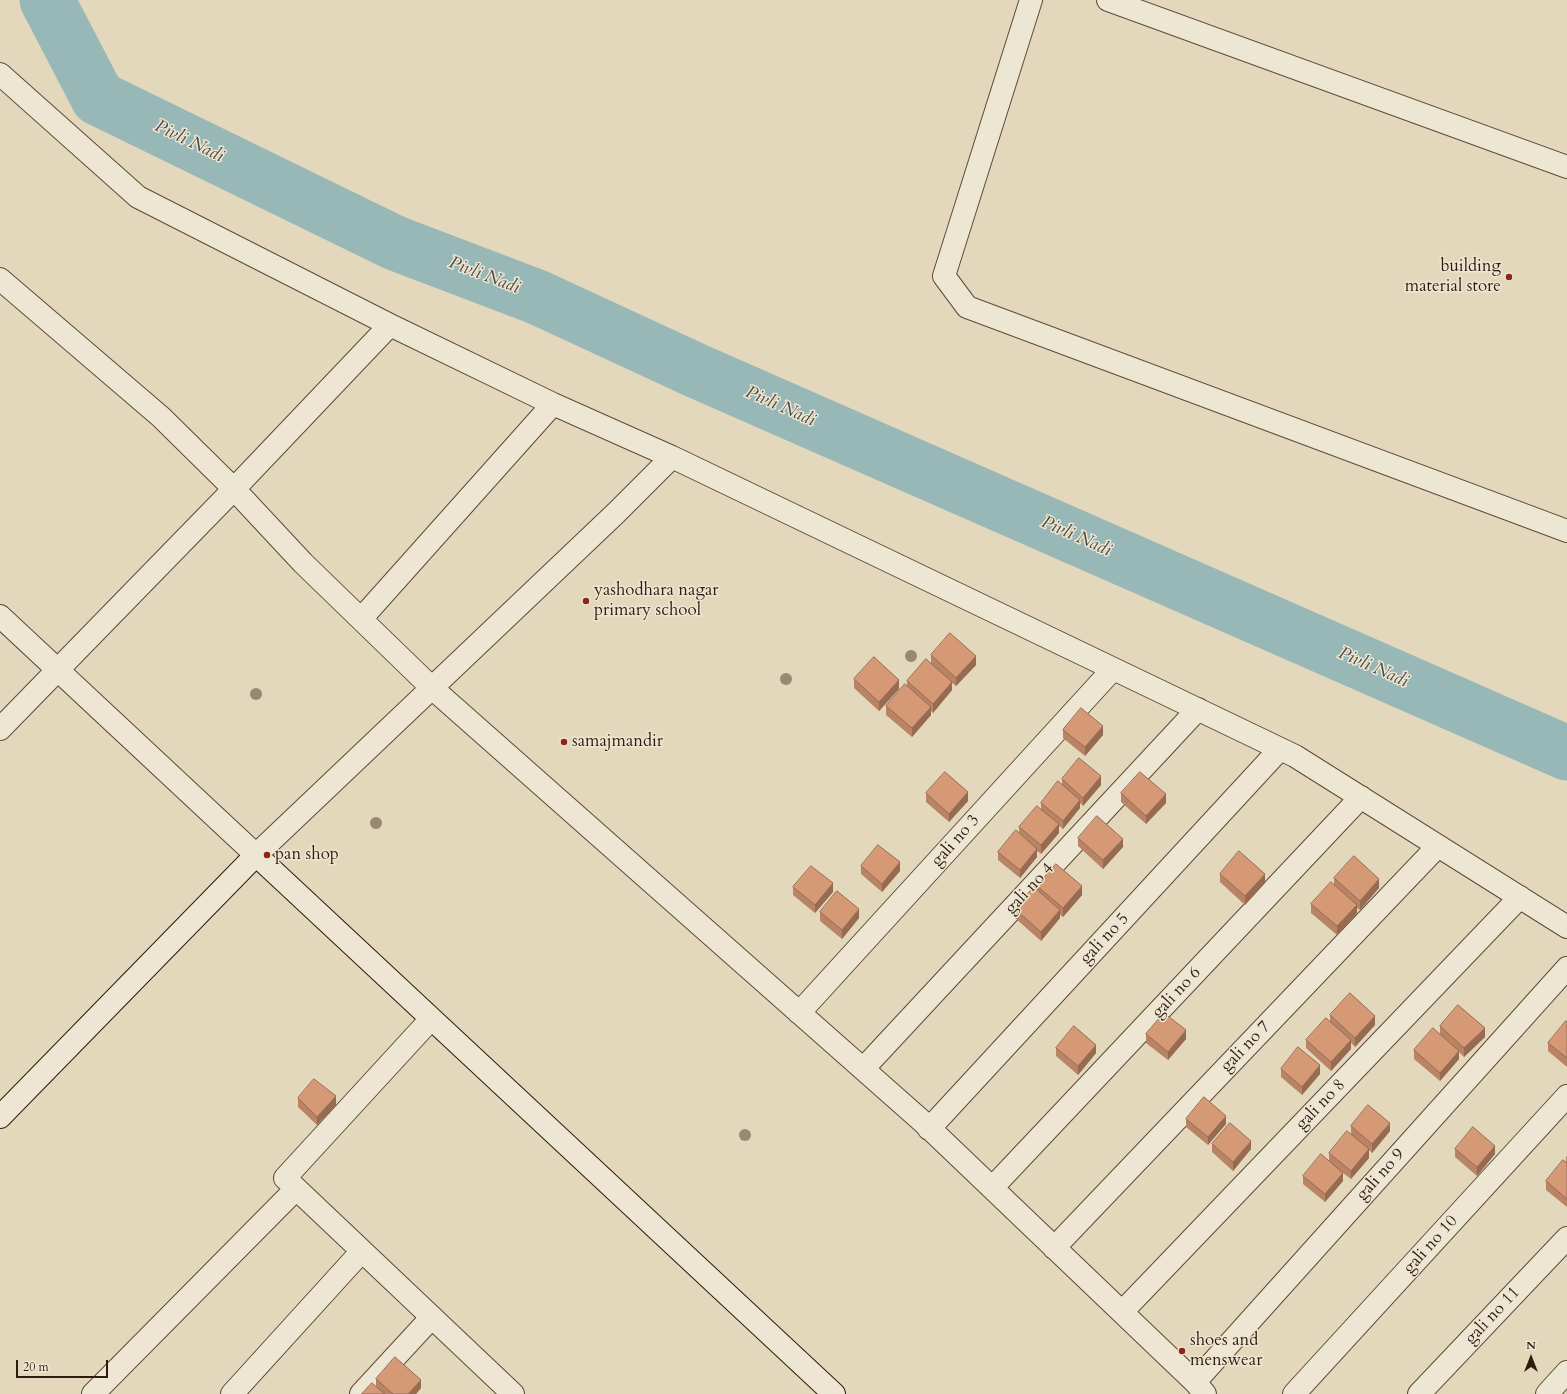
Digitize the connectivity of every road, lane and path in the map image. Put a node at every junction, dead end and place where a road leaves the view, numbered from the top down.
1 (1031, 0) edge
2 (1108, 0) edge
3 (0, 74) edge
4 (1567, 167) edge
5 (0, 279) edge
6 (390, 325) junction
7 (553, 404) junction
8 (672, 457) junction
9 (234, 489) junction
10 (1567, 531) edge
11 (0, 616) edge
12 (361, 619) junction
13 (57, 669) junction
14 (1113, 669) junction
15 (432, 688) junction
16 (1198, 709) junction
17 (0, 729) edge
18 (1280, 749) junction
19 (1361, 797) junction
20 (1438, 846) junction
21 (256, 855) junction
22 (1520, 898) junction
23 (1567, 927) edge
24 (1567, 968) edge
25 (799, 1013) junction
26 (431, 1019) junction
27 (863, 1069) junction
28 (1567, 1096) edge
29 (0, 1117) edge
30 (929, 1129) junction
31 (992, 1188) junction
32 (296, 1189) junction
33 (1567, 1238) edge
34 (1054, 1248) junction
35 (362, 1251) junction
36 (1122, 1312) junction
37 (432, 1317) junction
38 (1567, 1372) edge
39 (1200, 1388) edge
40 (500, 1390) edge
41 (93, 1394) edge
42 (232, 1394) edge
43 (360, 1394) edge
44 (834, 1394) edge
45 (1294, 1394) edge
46 (1419, 1394) edge
47 (1546, 1394) edge

1 - 10 street
2 - 4 street
3 - 6 street
5 - 9 street
6 - 7 street
6 - 9 street
7 - 8 street
7 - 12 street
8 - 14 street
8 - 15 street
9 - 12 street
9 - 13 street
11 - 13 street
12 - 15 street
13 - 17 street
13 - 21 street
14 - 16 street
14 - 25 street, gali no 3
15 - 21 street
15 - 25 street
16 - 18 street
16 - 27 street, gali no 4
18 - 19 street
18 - 30 street, gali no 5
19 - 20 street
19 - 31 street, gali no 6
20 - 22 street
20 - 34 street, gali no 7
21 - 26 street
21 - 29 street
22 - 23 street
22 - 36 street, gali no 8
24 - 39 street, gali no 9
25 - 27 street
26 - 32 street
26 - 44 street
27 - 30 street
28 - 45 street, gali no 10
30 - 31 street
31 - 34 street
32 - 35 street
32 - 41 street
33 - 46 street, gali no 11
34 - 36 street
35 - 37 street
35 - 42 street
36 - 39 street
37 - 40 street
37 - 43 street
38 - 47 street

